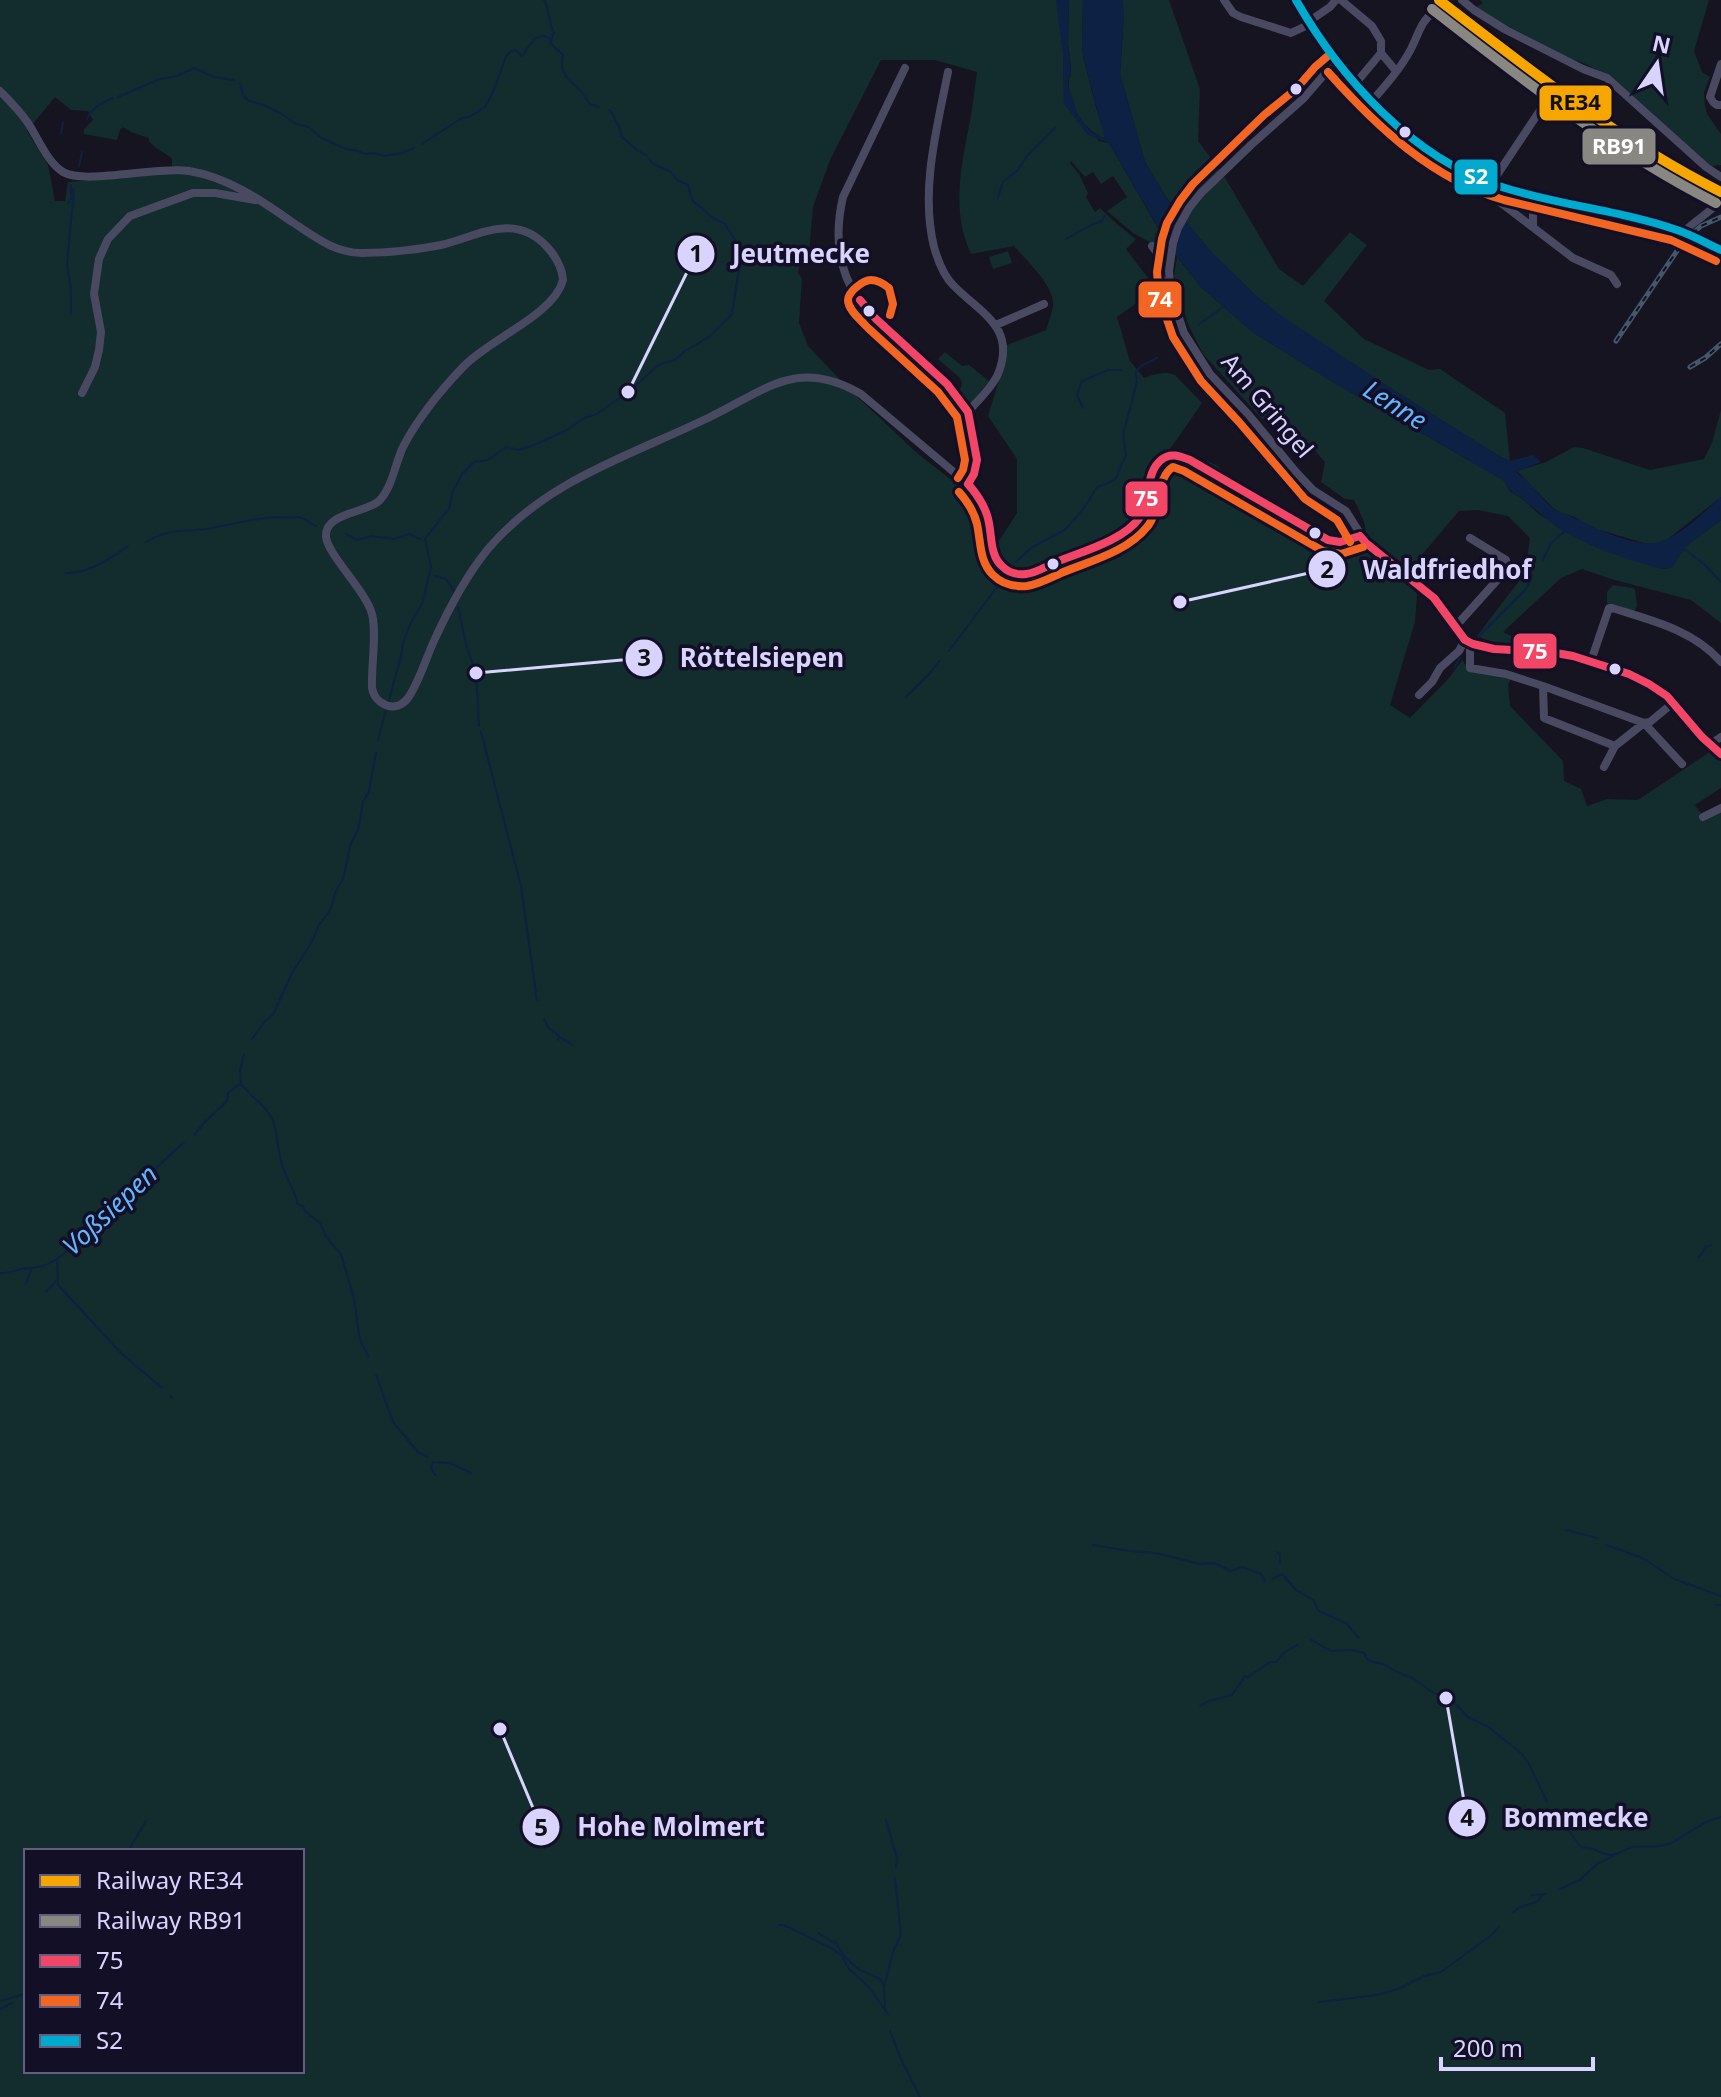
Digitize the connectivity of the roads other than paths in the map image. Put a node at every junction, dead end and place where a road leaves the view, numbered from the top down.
1 (1224, 0) edge
2 (1296, 0) edge
3 (1338, 0) edge
4 (1462, 0) edge
5 (1309, 23) junction
6 (1381, 53) junction
7 (1337, 64) junction
8 (1721, 64) edge
9 (905, 68) dead end
10 (1396, 71) junction
11 (948, 72) dead end
12 (1526, 77) dead end
13 (1355, 84) junction
14 (0, 91) edge
15 (1372, 101) junction
16 (1721, 105) edge
17 (1578, 122) dead end
18 (1721, 177) edge
19 (1491, 184) junction
20 (1479, 192) dead end
21 (1538, 196) junction
22 (259, 200) junction
23 (1719, 202) edge
24 (1533, 227) junction
25 (1684, 232) junction
26 (1152, 246) dead end
27 (1721, 250) edge
28 (1170, 282) junction
29 (1617, 284) dead end
30 (1044, 304) dead end
31 (996, 325) junction
32 (82, 393) dead end
33 (968, 412) junction
34 (968, 484) junction
35 (1360, 536) junction
36 (1470, 538) dead end
37 (1455, 627) junction
38 (1467, 641) junction
39 (1591, 661) junction
40 (1721, 662) edge
41 (1543, 686) junction
42 (1419, 695) dead end
43 (1674, 702) junction
44 (1644, 723) junction
45 (1721, 737) edge
46 (1709, 745) junction
47 (1615, 746) junction
48 (1721, 754) edge
49 (1682, 764) dead end
50 (1604, 767) dead end
51 (1721, 808) edge
52 (1703, 817) dead end

1 - 5 street
2 - 5 main road
3 - 5 street
3 - 6 street
4 - 18 street
5 - 7 main road
6 - 10 street
6 - 13 street
7 - 13 main road
7 - 28 street
8 - 16 street
9 - 33 street
10 - 12 street
10 - 15 street
11 - 31 street
13 - 15 main road
14 - 22 street
15 - 19 main road
17 - 19 street
19 - 21 main road
20 - 24 street
21 - 24 street
21 - 25 main road
22 - 32 street
22 - 34 street
23 - 25 street
24 - 29 street
25 - 27 main road
26 - 28 street
28 - 35 street, Am Gringel
30 - 31 street
31 - 33 street
33 - 34 street
34 - 35 street
35 - 37 street, Am Gringel
36 - 37 street
37 - 38 street, Am Gringel
38 - 39 street
38 - 41 street, Am Gringel
38 - 42 street
39 - 40 street
39 - 43 street
41 - 44 street
41 - 47 street
43 - 44 street
43 - 46 street
44 - 47 street
44 - 49 street
45 - 46 street
46 - 48 street
47 - 50 street
51 - 52 street

